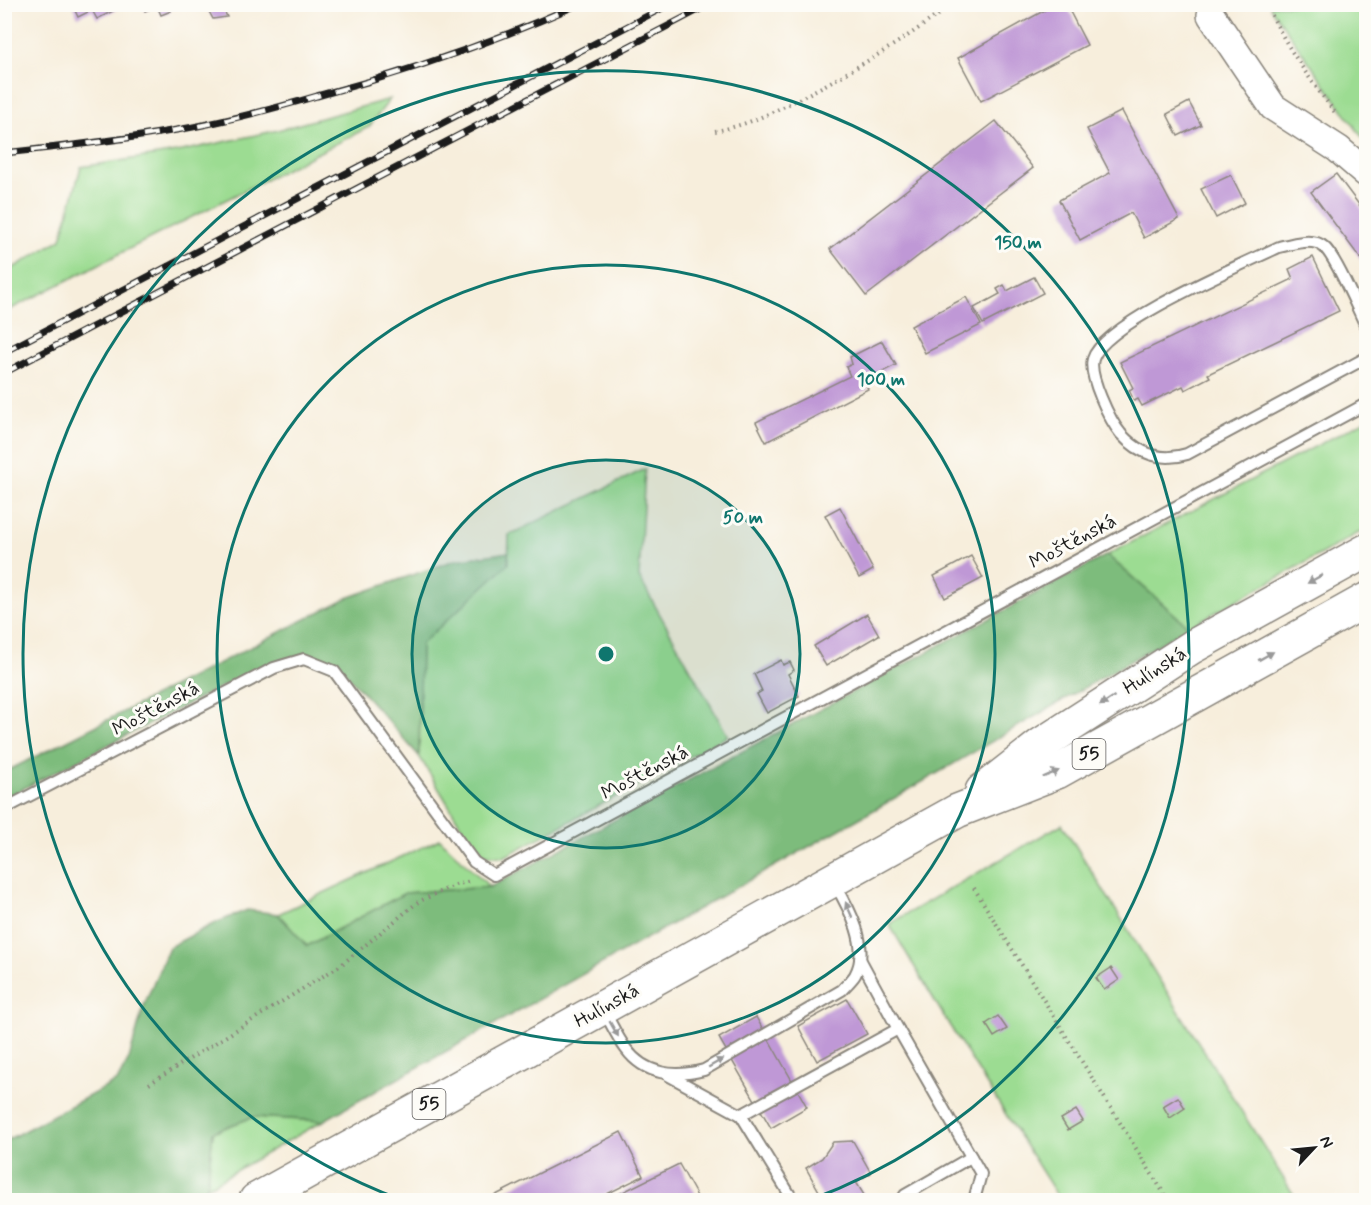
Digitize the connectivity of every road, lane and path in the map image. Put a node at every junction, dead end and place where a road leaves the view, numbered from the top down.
1 (952, 4) edge
2 (1267, 4) edge
3 (1211, 15) dead end
4 (1338, 116) dead end
5 (715, 131) dead end
6 (1366, 174) edge
7 (1366, 326) edge
8 (1366, 358) edge
9 (1366, 404) edge
10 (1366, 551) edge
11 (1366, 600) edge
12 (4, 809) edge
13 (957, 811) junction
14 (494, 875) junction
15 (833, 880) junction
16 (974, 888) dead end
17 (860, 959) junction
18 (603, 1008) junction
19 (898, 1029) junction
20 (668, 1075) junction
21 (149, 1084) dead end
22 (741, 1115) junction
23 (971, 1157) junction
24 (256, 1200) edge
25 (793, 1200) edge
26 (902, 1200) edge
27 (974, 1200) edge
28 (1168, 1200) edge

1 - 5 path
2 - 4 path
3 - 6 street
7 - 8 lane
9 - 14 lane, Moštěnská
10 -> 13 main road, Hulínská / 55
13 -> 11 main road, Hulínská / 55
12 - 14 lane, Moštěnská
13 - 15 main road, Hulínská / 55
14 - 21 path
17 -> 15 lane
15 - 18 main road, Hulínská / 55
16 - 28 path
17 - 19 lane
20 -> 17 lane
18 -> 20 lane
18 - 24 main road, Hulínská / 55
19 - 22 lane
19 - 23 lane
20 - 22 lane
22 - 25 lane
23 - 26 lane
23 - 27 lane

